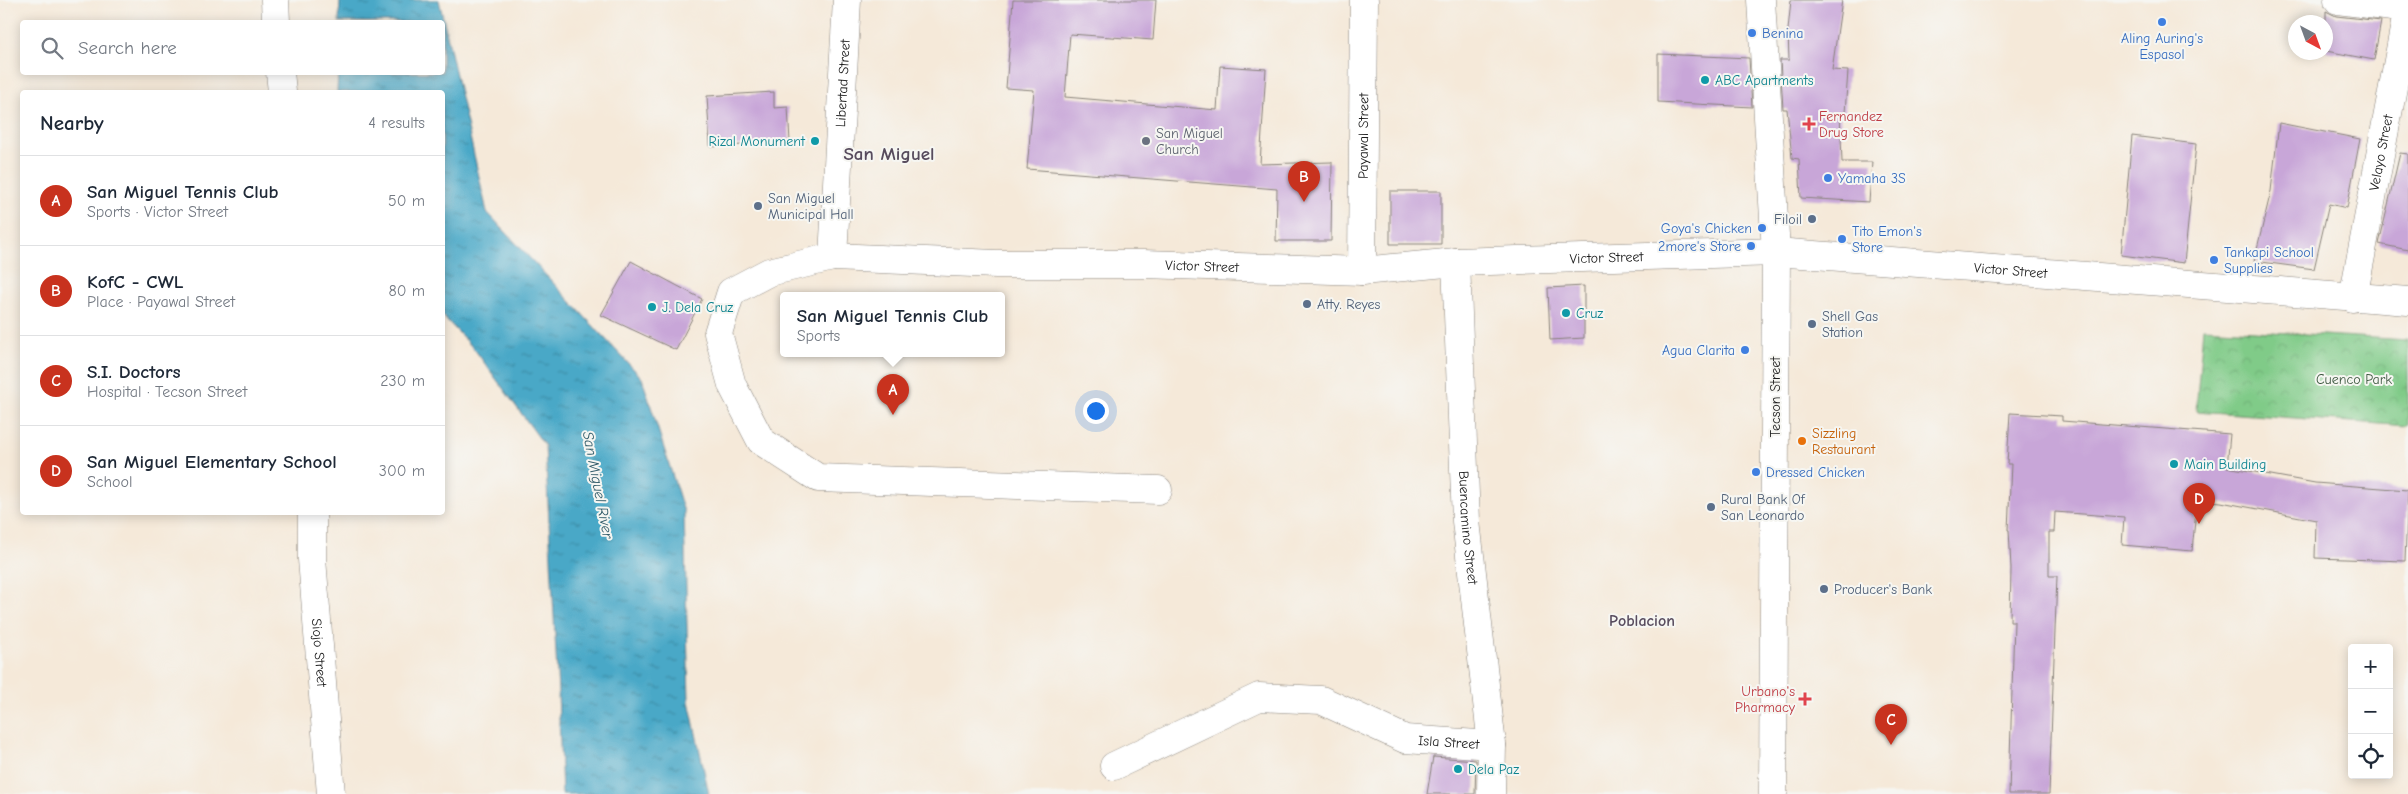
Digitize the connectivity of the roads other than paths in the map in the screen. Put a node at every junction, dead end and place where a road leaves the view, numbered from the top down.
1 (275, 0) edge
2 (847, 0) edge
3 (1364, 0) edge
4 (1761, 0) edge
5 (2338, 0) edge
6 (2408, 8) edge
7 (276, 20) edge
8 (280, 75) edge
9 (282, 90) edge
10 (1776, 252) junction
11 (833, 257) junction
12 (1456, 262) junction
13 (1362, 271) junction
14 (2353, 298) junction
15 (2408, 301) edge
16 (1158, 490) dead end
17 (312, 515) edge
18 (1492, 745) junction
19 (1114, 766) dead end
20 (331, 794) edge
21 (1491, 794) edge
22 (1774, 794) edge

1 - 7 street
2 - 11 street, Libertad Street
3 - 13 street, Payawal Street
4 - 10 street, Tecson Street
5 - 6 street
6 - 14 street, Velayo Street
8 - 9 street
10 - 12 street, Victor Street
10 - 14 street, Victor Street
10 - 22 street, Tecson Street
11 - 13 street, Victor Street
11 - 16 street, Victor Street
12 - 13 street, Victor Street
12 - 18 street, Buencamino Street
14 - 15 street, Victor Street
17 - 20 street, Siojo Street
18 - 19 street, Isla Street
18 - 21 street, Buencamino Street

